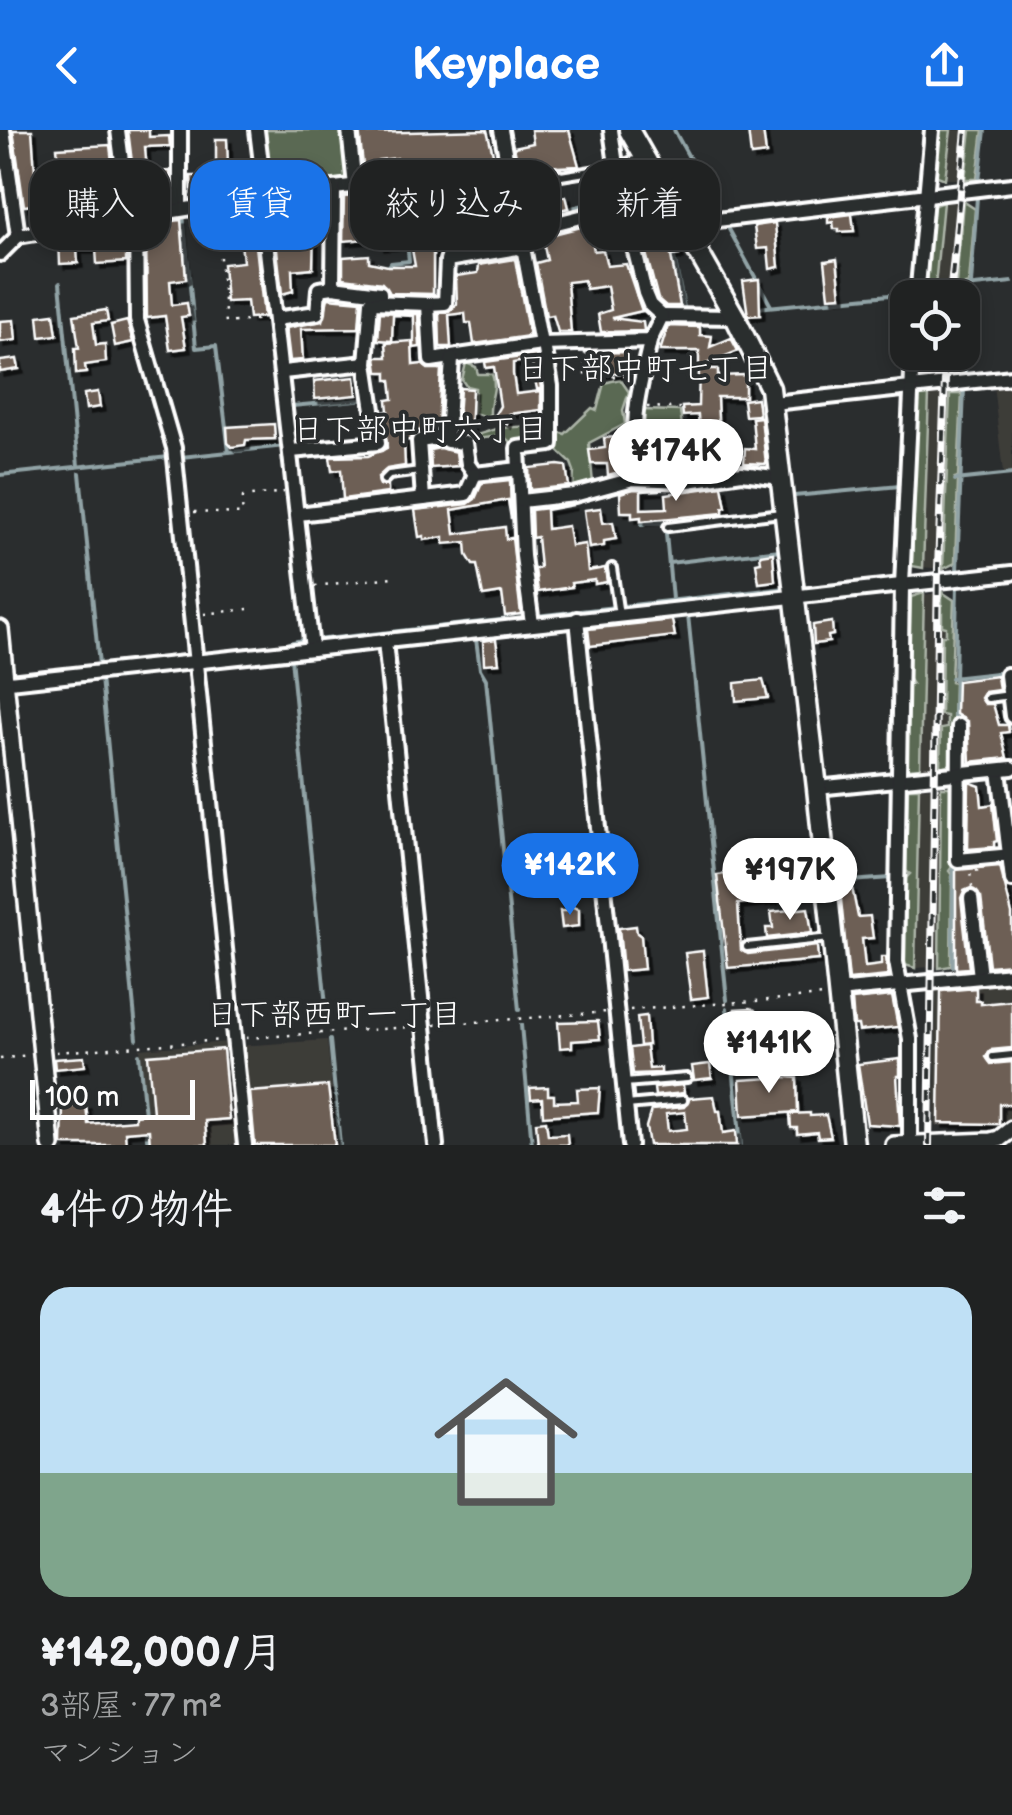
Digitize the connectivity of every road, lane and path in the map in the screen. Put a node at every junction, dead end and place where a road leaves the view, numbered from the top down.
1 (3, 130) edge
2 (118, 130) edge
3 (180, 130) edge
4 (257, 130) edge
5 (350, 130) edge
6 (501, 130) edge
7 (611, 130) edge
8 (630, 130) edge
9 (932, 130) edge
10 (644, 156) junction
11 (122, 160) edge
12 (260, 160) edge
13 (353, 160) edge
14 (505, 160) edge
15 (615, 160) edge
16 (634, 160) edge
17 (646, 160) edge
18 (350, 186) edge
19 (1012, 186) edge
20 (334, 188) junction
21 (330, 189) edge
22 (924, 194) junction
23 (190, 208) edge
24 (180, 209) junction
25 (170, 211) edge
26 (720, 219) edge
27 (30, 234) edge
28 (18, 236) junction
29 (134, 250) edge
30 (220, 250) edge
31 (268, 250) edge
32 (505, 250) edge
33 (524, 250) edge
34 (634, 250) edge
35 (698, 250) edge
36 (0, 254) edge
37 (918, 280) edge
38 (334, 288) junction
39 (380, 302) junction
40 (428, 304) junction
41 (662, 316) junction
42 (735, 317) junction
43 (275, 318) junction
44 (585, 341) junction
45 (650, 341) junction
46 (543, 344) junction
47 (452, 359) junction
48 (366, 363) junction
49 (912, 370) edge
50 (283, 372) junction
51 (644, 376) junction
52 (1012, 377) edge
53 (910, 388) junction
54 (773, 403) junction
55 (636, 406) junction
56 (680, 408) dead end
57 (447, 437) junction
58 (292, 451) junction
59 (518, 469) junction
60 (420, 472) junction
61 (476, 474) junction
62 (781, 478) junction
63 (645, 479) junction
64 (384, 480) dead end
65 (296, 491) junction
66 (423, 499) junction
67 (521, 501) junction
68 (181, 512) junction
69 (785, 512) junction
70 (298, 514) junction
71 (668, 527) dead end
72 (612, 568) dead end
73 (1012, 574) edge
74 (394, 578) dead end
75 (902, 585) junction
76 (306, 587) junction
77 (794, 596) junction
78 (248, 610) dead end
79 (192, 615) junction
80 (619, 615) junction
81 (577, 619) junction
82 (532, 624) junction
83 (0, 629) edge
84 (385, 640) junction
85 (312, 648) junction
86 (196, 662) junction
87 (1008, 676) dead end
88 (3, 683) edge
89 (1010, 696) edge
90 (988, 698) dead end
91 (1012, 716) edge
92 (959, 726) dead end
93 (1006, 769) edge
94 (958, 774) junction
95 (899, 780) junction
96 (817, 788) junction
97 (1011, 855) edge
98 (979, 858) junction
99 (1012, 880) edge
100 (971, 898) joint
101 (758, 933) dead end
102 (832, 938) junction
103 (760, 946) junction
104 (747, 947) dead end
105 (1012, 974) edge
106 (980, 977) junction
107 (900, 984) junction
108 (838, 991) junction
109 (1012, 1055) edge
110 (993, 1056) dead end
111 (687, 1078) dead end
112 (624, 1083) junction
113 (683, 1100) dead end
114 (626, 1105) junction
115 (1012, 1128) edge
116 (910, 1144) edge
117 (52, 1145) edge
118 (244, 1145) edge
119 (436, 1145) edge
120 (630, 1145) edge
121 (854, 1145) edge
122 (894, 1145) edge

1 - 28 street
2 - 11 street
3 - 24 street
4 - 12 street
5 - 13 street
6 - 14 street
7 - 15 street
8 - 10 main road
9 - 22 street
10 - 16 lane
10 - 17 main road
18 - 20 street
19 - 22 street
20 - 21 street
20 - 38 street
22 - 26 street
22 - 37 street
23 - 24 street
24 - 25 street
27 - 28 street
28 - 36 street
29 - 68 street
30 - 43 path
31 - 43 street
32 - 40 street
33 - 46 street
34 - 41 street
35 - 42 main road
38 - 39 street
38 - 43 street
39 - 40 street
39 - 48 street
40 - 47 street
41 - 42 street
41 - 45 street
42 - 54 main road
43 - 50 street
44 - 45 street
44 - 46 street
44 - 51 path
45 - 51 street
46 - 47 street
46 - 59 street
47 - 57 street
48 - 50 street
48 - 58 street
49 - 53 street
50 - 58 street
51 - 55 street
52 - 53 street
53 - 54 street
53 - 75 street
54 - 62 main road
55 - 56 path
55 - 63 street
57 - 60 street
57 - 61 street
58 - 65 street
59 - 61 street
59 - 67 street
60 - 64 lane
60 - 66 street
61 - 66 street
62 - 63 street
62 - 69 main road
63 - 67 street
65 - 68 path
65 - 70 street
66 - 70 street
67 - 82 street
68 - 79 street
69 - 71 lane
69 - 77 main road
70 - 76 street
72 - 80 lane
73 - 75 street
74 - 76 path
75 - 77 street
75 - 95 street
76 - 85 street
77 - 80 street
77 - 96 main road
78 - 79 path
79 - 86 street
80 - 81 street
81 - 82 street
81 - 112 street
82 - 84 street
83 - 88 street
84 - 85 street
84 - 119 street
85 - 86 street
86 - 88 street
86 - 118 street
87 - 89 street
88 - 117 street
89 - 90 lane
89 - 91 street
92 - 94 street
93 - 94 street
93 - 97 street
94 - 95 street
94 - 98 street
95 - 96 street
95 - 107 street
96 - 102 main road
97 - 98 street
97 - 99 street
98 - 100 path
100 - 106 street
101 - 103 lane
102 - 103 lane
102 - 108 main road
103 - 104 lane
105 - 106 street
106 - 107 street
107 - 108 street
107 - 116 street
108 - 121 main road
109 - 110 lane
111 - 112 lane
112 - 114 street
113 - 114 lane
114 - 120 street
115 - 116 street
116 - 122 street

